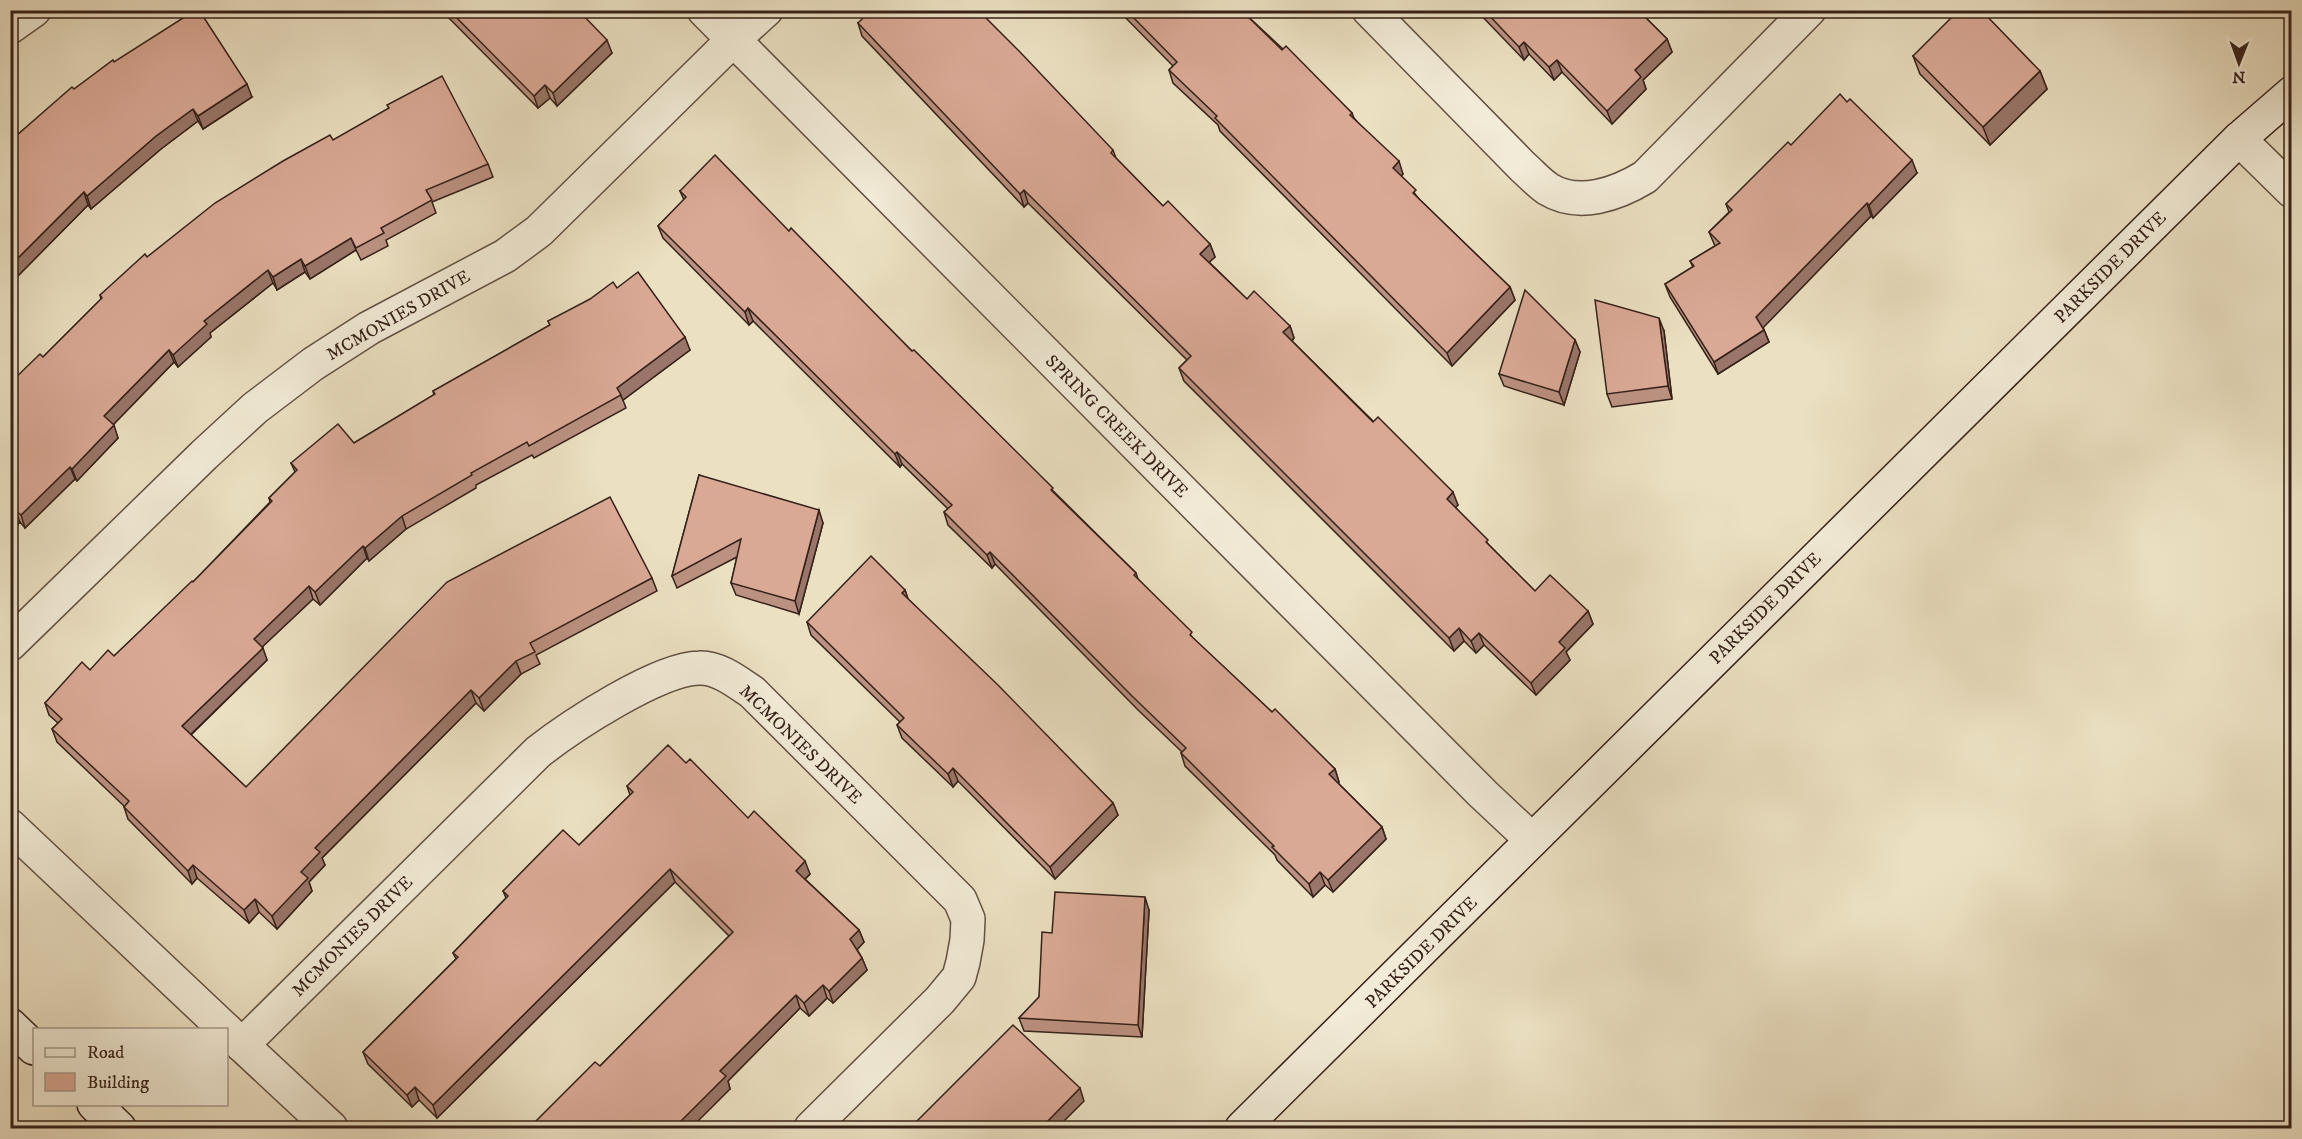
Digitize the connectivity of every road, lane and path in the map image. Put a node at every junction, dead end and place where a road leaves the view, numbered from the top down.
1 (34, 10) edge
2 (704, 10) edge
3 (766, 10) edge
4 (1368, 10) edge
5 (1809, 10) edge
6 (10, 27) edge
7 (733, 40) junction
8 (2292, 93) edge
9 (2239, 139) junction
10 (2292, 191) edge
11 (10, 644) edge
12 (10, 826) edge
13 (1532, 840) junction
14 (10, 1025) edge
15 (224, 1028) edge
16 (231, 1035) edge
17 (33, 1046) edge
18 (96, 1106) edge
19 (120, 1128) edge
20 (331, 1128) edge
21 (811, 1128) edge
22 (1242, 1128) edge

1 - 6 street
2 - 7 street, SPRING CREEK DRIVE
3 - 7 street, MCMONIES DRIVE
4 - 5 street
7 - 11 street, MCMONIES DRIVE
7 - 13 street, SPRING CREEK DRIVE
8 - 9 street, PARKSIDE DRIVE
9 - 10 street
9 - 13 street, PARKSIDE DRIVE
12 - 15 street
13 - 22 street, PARKSIDE DRIVE
14 - 17 street
16 - 20 street
16 - 21 street, MCMONIES DRIVE
18 - 19 street

